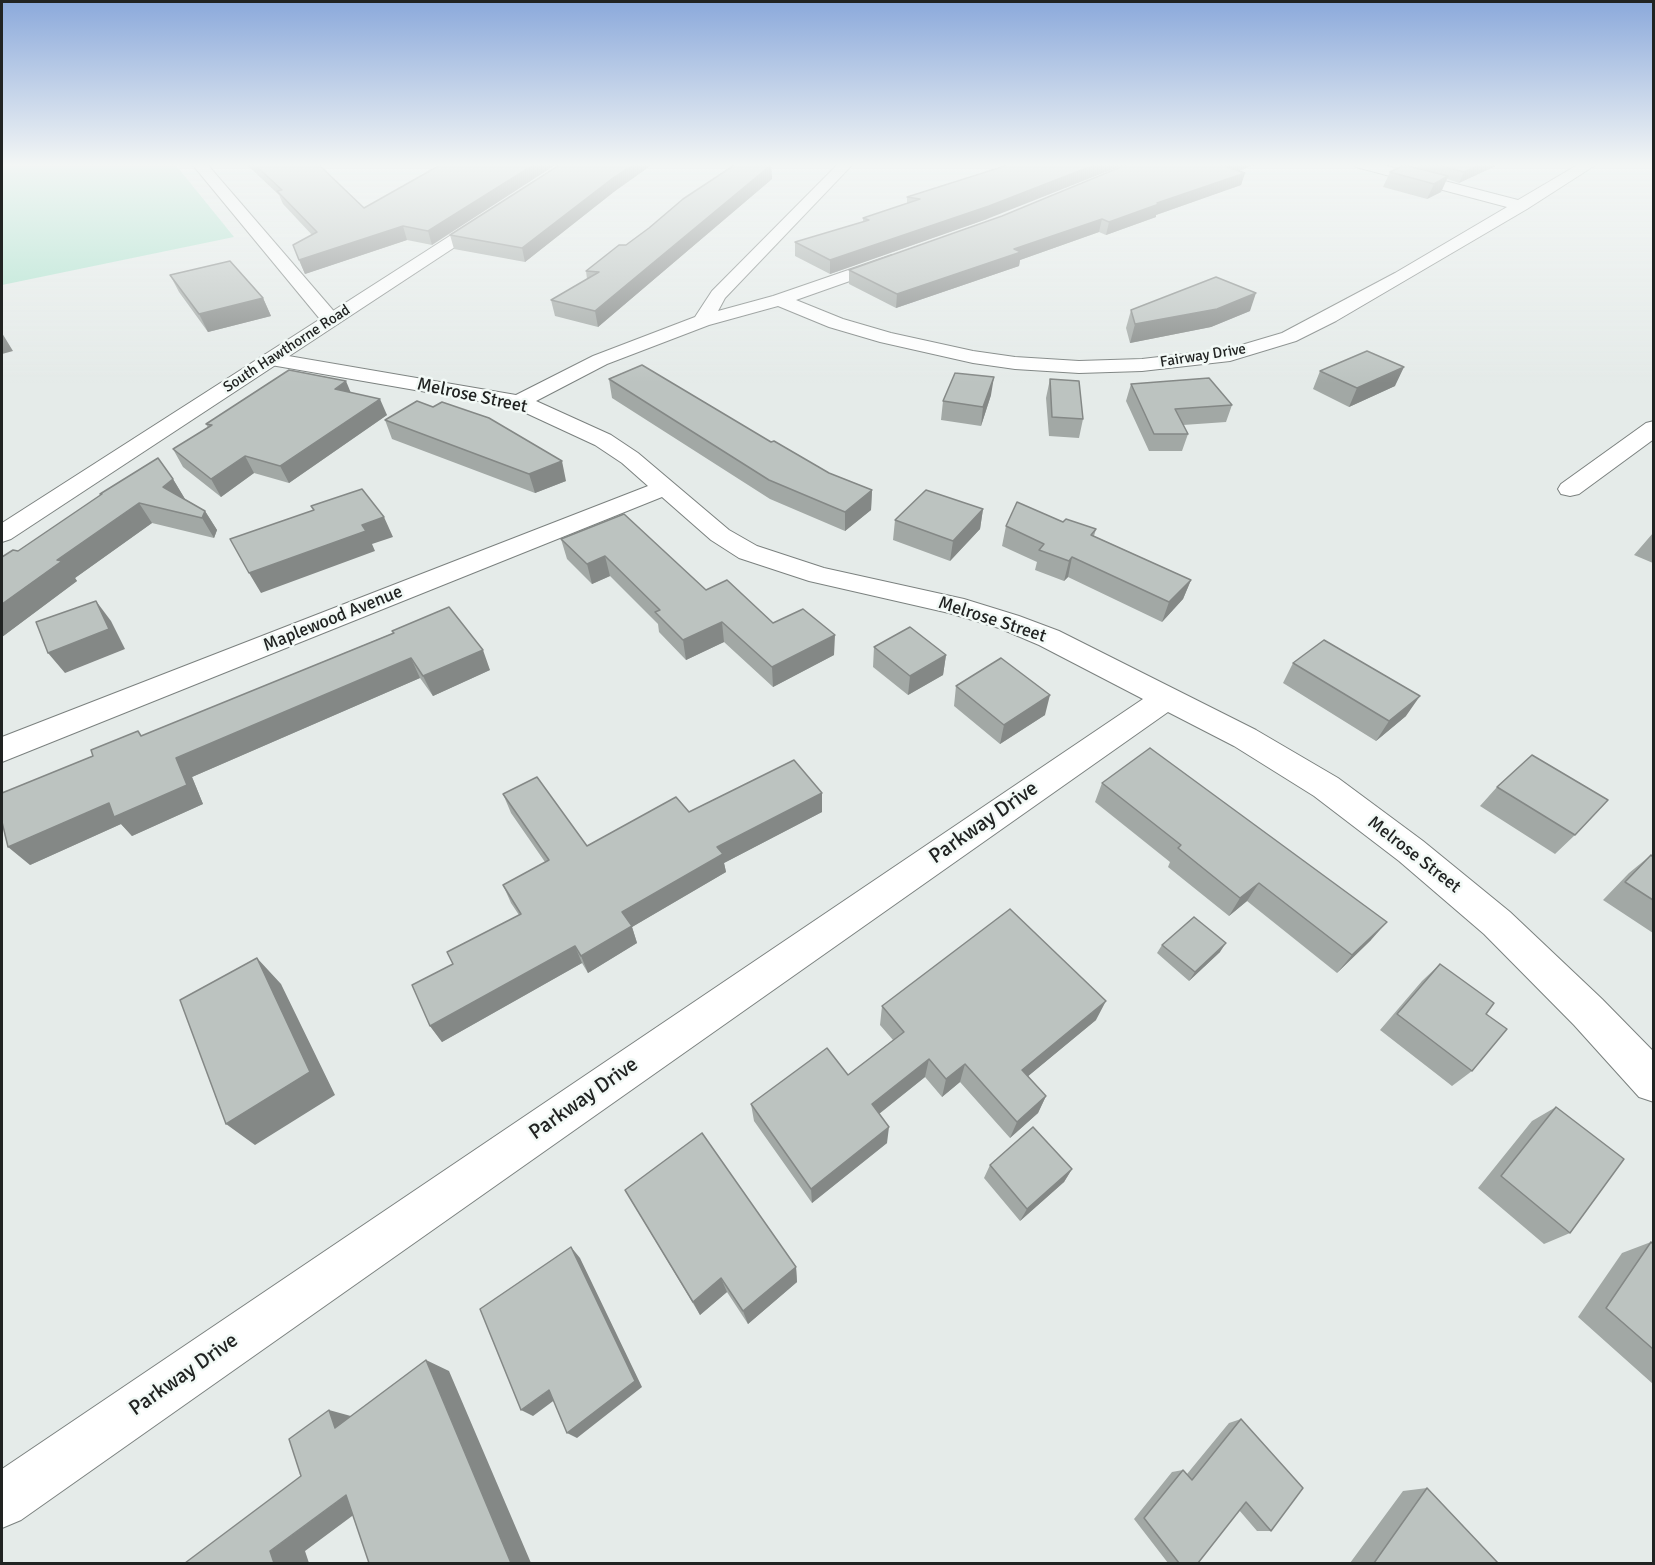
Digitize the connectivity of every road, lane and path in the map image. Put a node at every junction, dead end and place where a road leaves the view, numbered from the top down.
1 (261, 237) edge
2 (460, 237) edge
3 (774, 237) edge
4 (1469, 237) edge
5 (908, 254) edge
6 (778, 300) junction
7 (331, 320) junction
8 (702, 321) junction
9 (271, 359) junction
10 (519, 402) junction
11 (1653, 428) edge
12 (664, 488) junction
13 (1570, 489) dead end
14 (2, 534) edge
15 (1167, 698) junction
16 (2, 750) edge
17 (1653, 1082) edge
18 (2, 1501) edge

1 - 7 street
2 - 7 street, South Hawthorne Road
3 - 8 street
4 - 6 street, Fairway Drive
5 - 6 street
6 - 8 street
7 - 9 street, South Hawthorne Road
8 - 10 street
9 - 10 street, Melrose Street
9 - 14 street, South Hawthorne Road
10 - 12 street, Melrose Street
11 - 13 street
12 - 15 street, Melrose Street
12 - 16 street, Maplewood Avenue
15 - 17 street, Melrose Street
15 - 18 street, Parkway Drive

